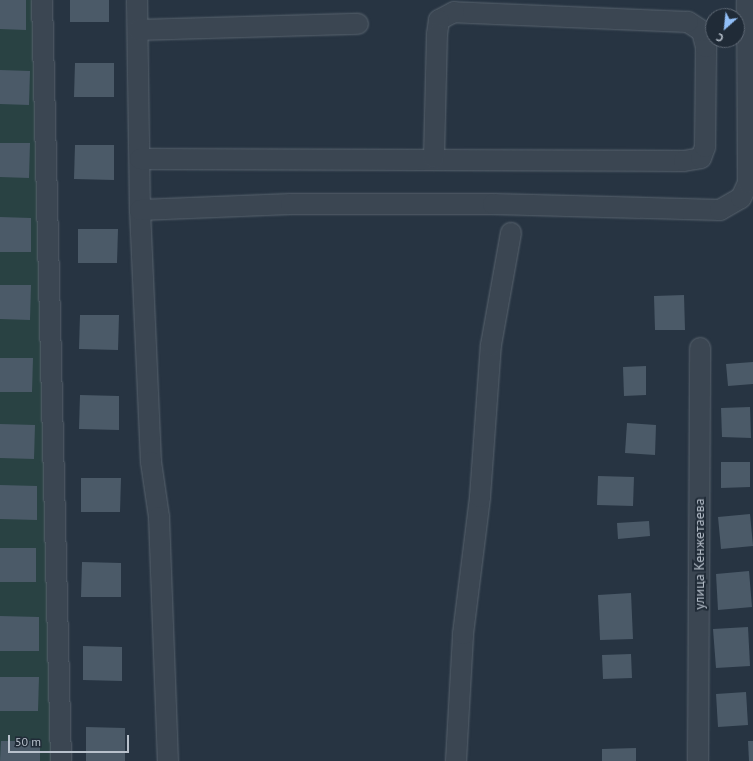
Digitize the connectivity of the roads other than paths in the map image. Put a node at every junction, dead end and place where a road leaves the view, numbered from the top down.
1 (42, 0) edge
2 (137, 0) edge
3 (747, 0) edge
4 (358, 24) dead end
5 (138, 30) junction
6 (434, 158) junction
7 (140, 159) junction
8 (140, 210) junction
9 (511, 233) dead end
10 (700, 348) dead end
11 (62, 761) edge
12 (168, 761) edge
13 (456, 761) edge
14 (698, 761) edge

1 - 11 street
2 - 5 street
3 - 8 street
4 - 5 street
5 - 7 street
6 - 6 street
6 - 7 street
7 - 8 street
8 - 12 street
9 - 13 street
10 - 14 street, улица Кенжетаева

